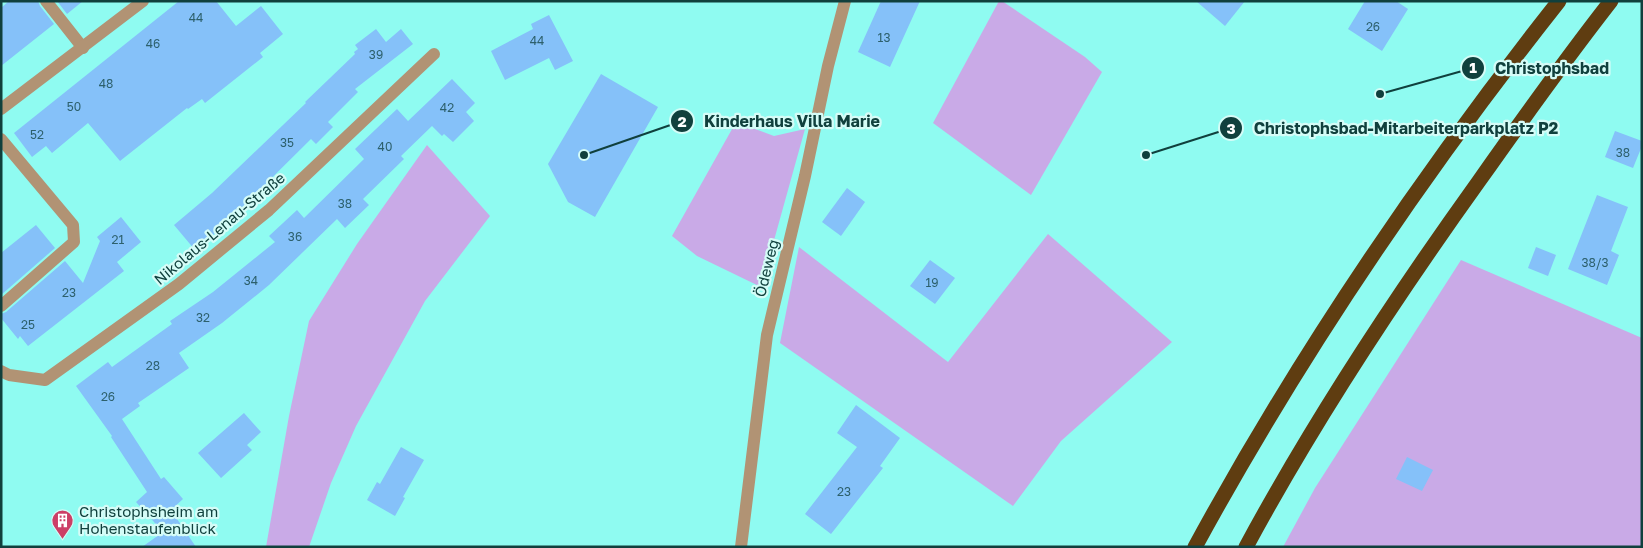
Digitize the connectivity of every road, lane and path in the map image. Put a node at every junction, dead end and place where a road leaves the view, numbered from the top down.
1 (46, 1) edge
2 (143, 1) edge
3 (845, 1) edge
4 (1559, 1) edge
5 (1611, 1) edge
6 (83, 48) junction
7 (434, 54) dead end
8 (1, 109) edge
9 (1, 139) edge
10 (1, 306) edge
11 (1, 370) edge
12 (741, 547) edge
13 (1195, 547) edge
14 (1246, 547) edge

1 - 6 street
2 - 6 street
3 - 12 street, Ödeweg
4 - 13 highway
5 - 14 highway
6 - 8 street
7 - 11 street, Nikolaus-Lenau-Straße
9 - 10 street

